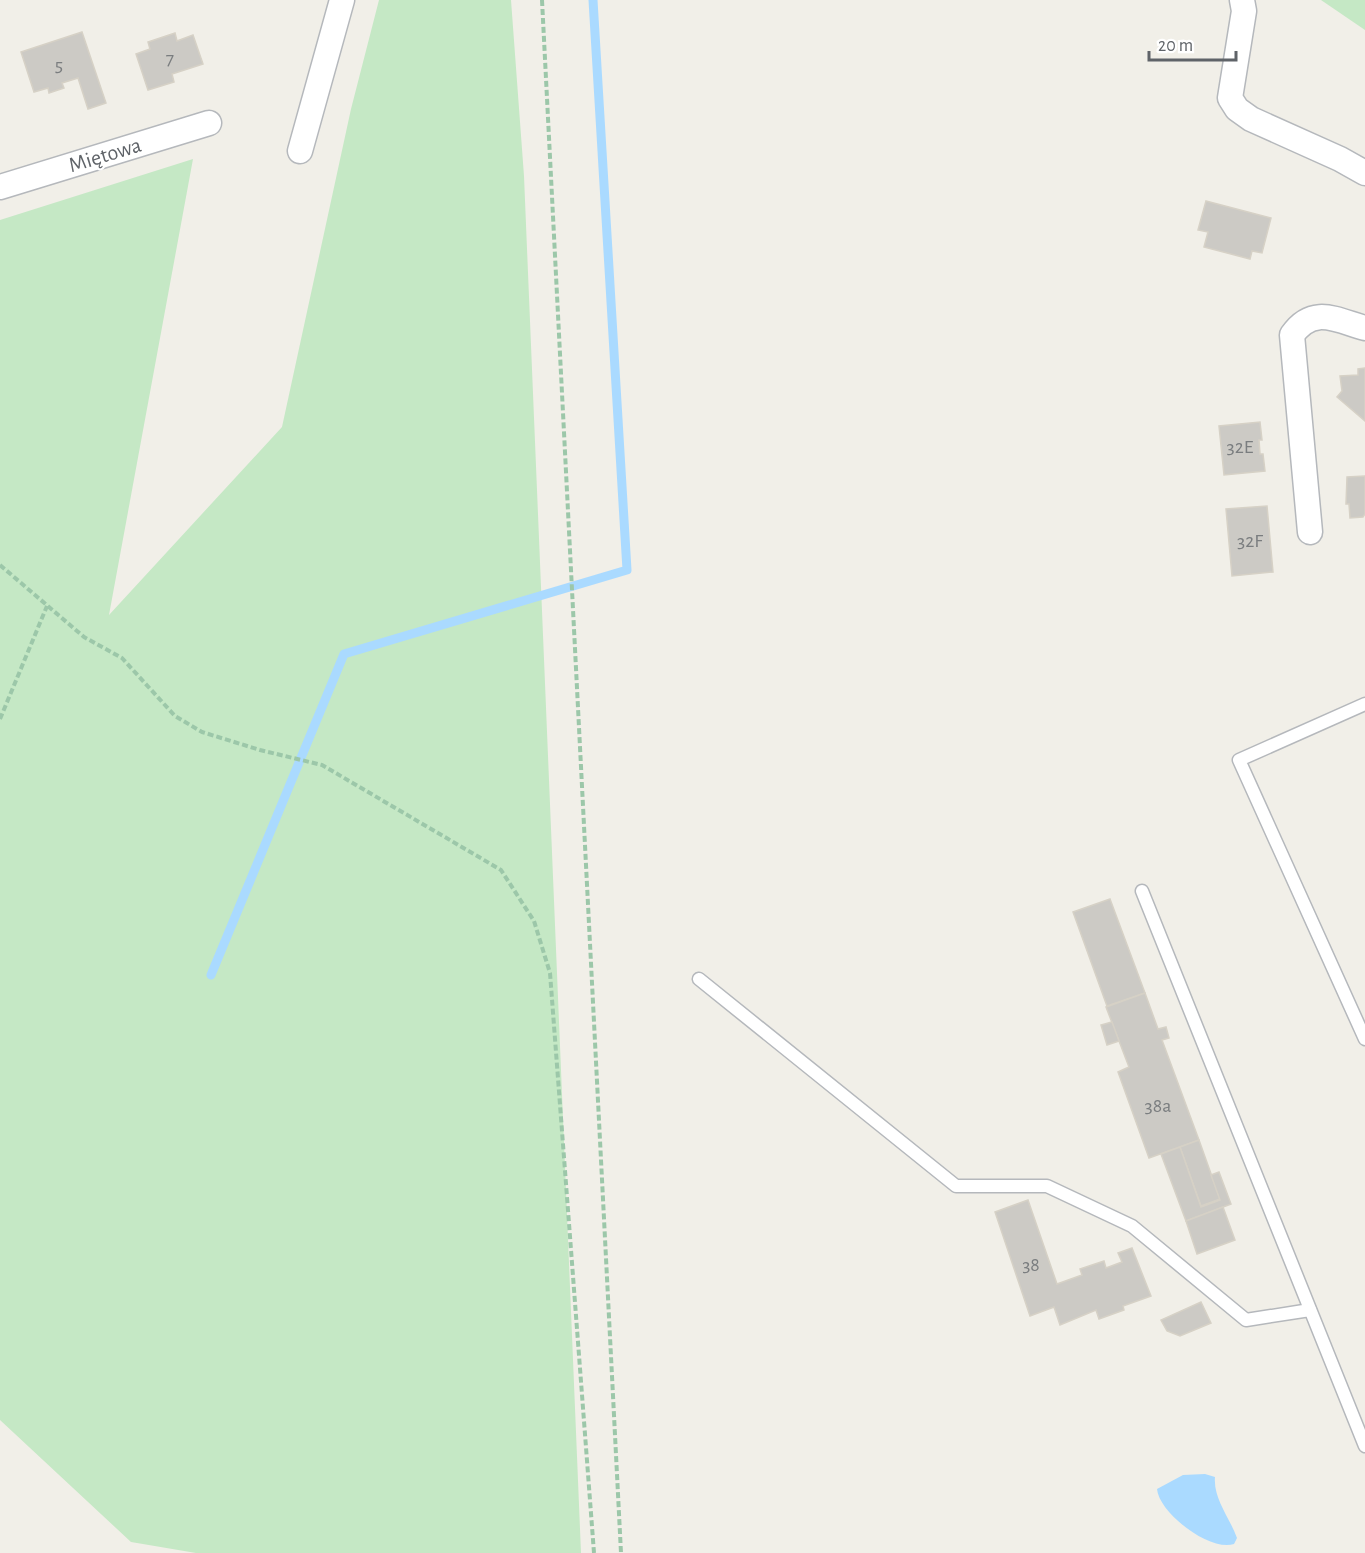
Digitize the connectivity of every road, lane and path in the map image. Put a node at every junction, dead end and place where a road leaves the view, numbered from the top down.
1 (342, 0) edge
2 (542, 0) edge
3 (1242, 0) edge
4 (209, 123) dead end
5 (300, 151) dead end
6 (1365, 173) edge
7 (0, 187) edge
8 (1365, 328) edge
9 (1310, 532) dead end
10 (0, 565) edge
11 (48, 606) junction
12 (1365, 704) edge
13 (0, 718) edge
14 (1142, 891) dead end
15 (699, 979) dead end
16 (1365, 1039) edge
17 (1310, 1310) junction
18 (1365, 1446) edge
19 (594, 1553) edge
20 (621, 1553) edge

1 - 5 street
2 - 20 path
3 - 6 street
4 - 7 street, Miętowa
8 - 9 street
10 - 11 path
11 - 13 path
11 - 19 path
12 - 16 lane
14 - 17 lane
15 - 17 lane
17 - 18 lane

